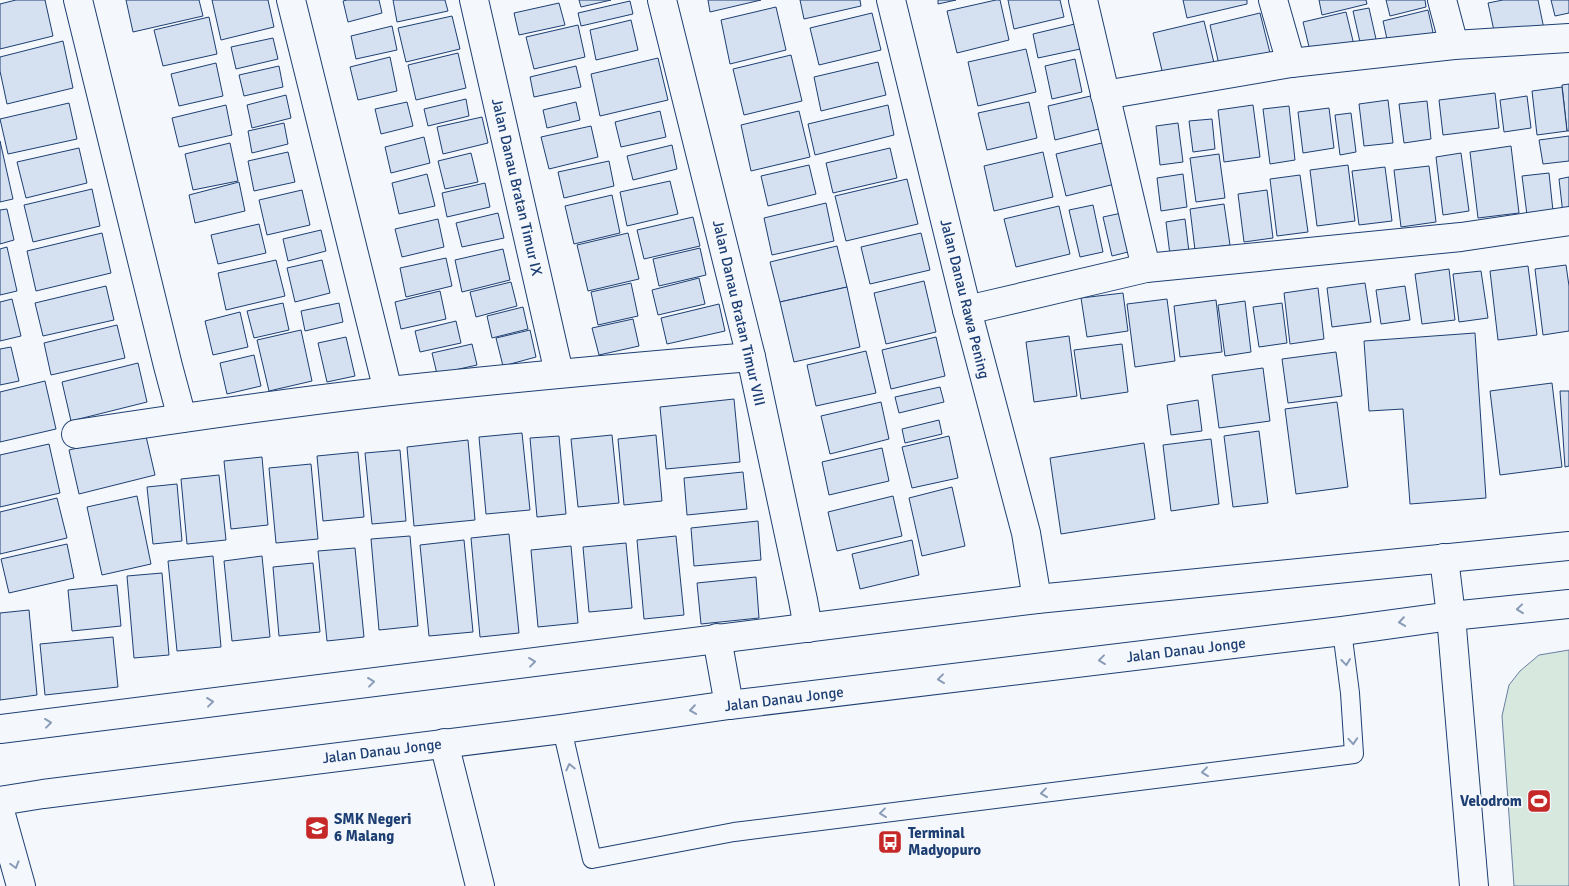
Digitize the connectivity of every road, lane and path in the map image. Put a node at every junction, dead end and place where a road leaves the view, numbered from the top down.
1 (78, 0) edge
2 (291, 0) edge
3 (474, 0) edge
4 (662, 0) edge
5 (892, 0) edge
6 (1083, 0) edge
7 (1273, 0) edge
8 (1442, 0) edge
9 (1569, 38) edge
10 (1454, 44) junction
11 (1291, 63) junction
12 (1106, 95) junction
13 (1569, 221) edge
14 (1146, 268) junction
15 (966, 310) junction
16 (751, 357) junction
17 (559, 373) junction
18 (388, 391) junction
19 (182, 418) junction
20 (76, 434) dead end
21 (1569, 546) edge
22 (1444, 558) junction
23 (1037, 599) junction
24 (1569, 604) edge
25 (1450, 616) junction
26 (808, 628) junction
27 (1342, 631) junction
28 (716, 638) junction
29 (729, 705) junction
30 (0, 729) edge
31 (562, 729) junction
32 (444, 743) junction
33 (0, 801) edge
34 (0, 810) edge
35 (21, 886) edge
36 (480, 886) edge
37 (1474, 886) edge

1 - 19 street
2 - 18 street
3 - 17 street, Jalan Danau Bratan Timur IX
4 - 16 street, Jalan Danau Bratan Timur VIII
5 - 15 street, Jalan Danau Rawa Pening
6 - 12 street
7 - 11 street
8 - 10 street
9 - 10 street
10 - 11 street
11 - 12 street
12 - 14 street
13 - 14 street
14 - 15 street
15 - 23 street, Jalan Danau Rawa Pening
16 - 17 street
16 - 26 street, Jalan Danau Bratan Timur VIII
17 - 18 street
18 - 19 street
19 - 20 street
21 - 22 street
22 - 23 street
22 - 25 street
23 - 26 street
24 -> 25 street, Jalan Danau Jonge
25 -> 27 street, Jalan Danau Jonge
25 - 37 street
26 - 28 street
27 -> 29 street, Jalan Danau Jonge
27 -> 31 lane
28 - 29 street
30 -> 28 street
29 -> 31 street, Jalan Danau Jonge
31 - 32 street, Jalan Danau Jonge
32 - 33 street, Jalan Danau Jonge
32 - 36 street
34 -> 35 street

